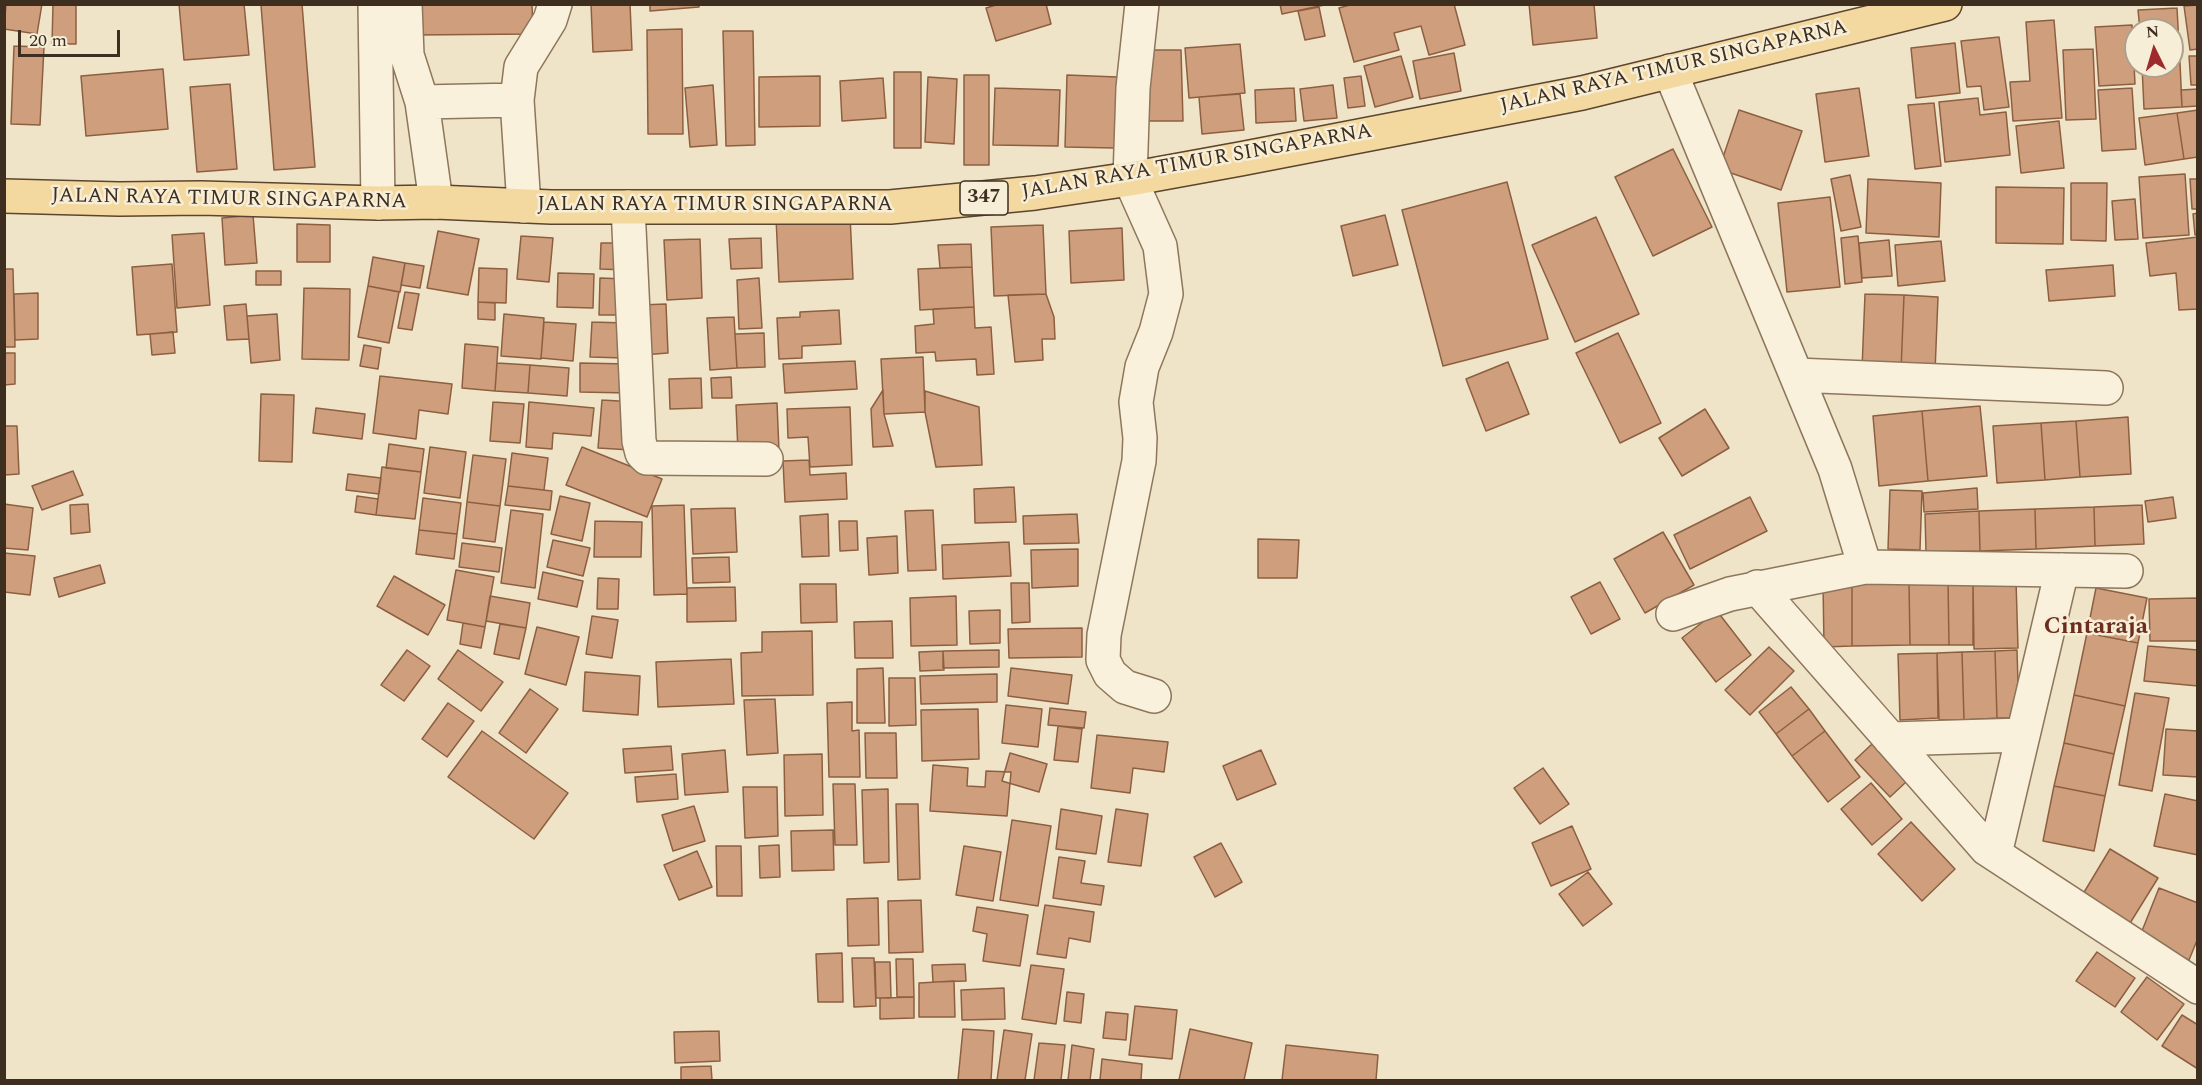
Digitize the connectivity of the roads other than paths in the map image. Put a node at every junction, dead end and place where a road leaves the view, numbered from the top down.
1 (375, 4) edge
2 (405, 4) edge
3 (555, 4) edge
4 (1142, 4) edge
5 (1945, 4) edge
6 (1670, 71) junction
7 (517, 99) junction
8 (422, 102) junction
9 (1130, 179) junction
10 (4, 196) edge
11 (436, 202) junction
12 (378, 203) junction
13 (524, 206) junction
14 (628, 207) junction
15 (1796, 375) junction
16 (2106, 388) dead end
17 (766, 459) dead end
18 (1865, 567) junction
19 (2062, 570) junction
20 (2126, 571) dead end
21 (1757, 587) junction
22 (1673, 614) dead end
23 (1154, 696) dead end
24 (2023, 735) junction
25 (1890, 739) junction
26 (1995, 854) junction
27 (2198, 987) edge

1 - 12 street
2 - 8 street
3 - 7 street
4 - 9 street
5 - 6 main road, JALAN RAYA TIMUR SINGAPARNA / 347
6 - 9 main road, JALAN RAYA TIMUR SINGAPARNA / 347
6 - 15 street
7 - 8 street
7 - 13 street
8 - 11 street
9 - 14 main road, JALAN RAYA TIMUR SINGAPARNA / 347
9 - 23 street
10 - 12 main road, JALAN RAYA TIMUR SINGAPARNA / 347
11 - 12 main road, JALAN RAYA TIMUR SINGAPARNA / 347
11 - 13 main road, JALAN RAYA TIMUR SINGAPARNA / 347
13 - 14 main road, JALAN RAYA TIMUR SINGAPARNA / 347
14 - 17 street
15 - 16 street
15 - 18 street
18 - 19 street
18 - 21 street
19 - 20 street
19 - 24 street
21 - 22 street
21 - 25 street
24 - 25 street
24 - 26 street
25 - 26 street
26 - 27 street

